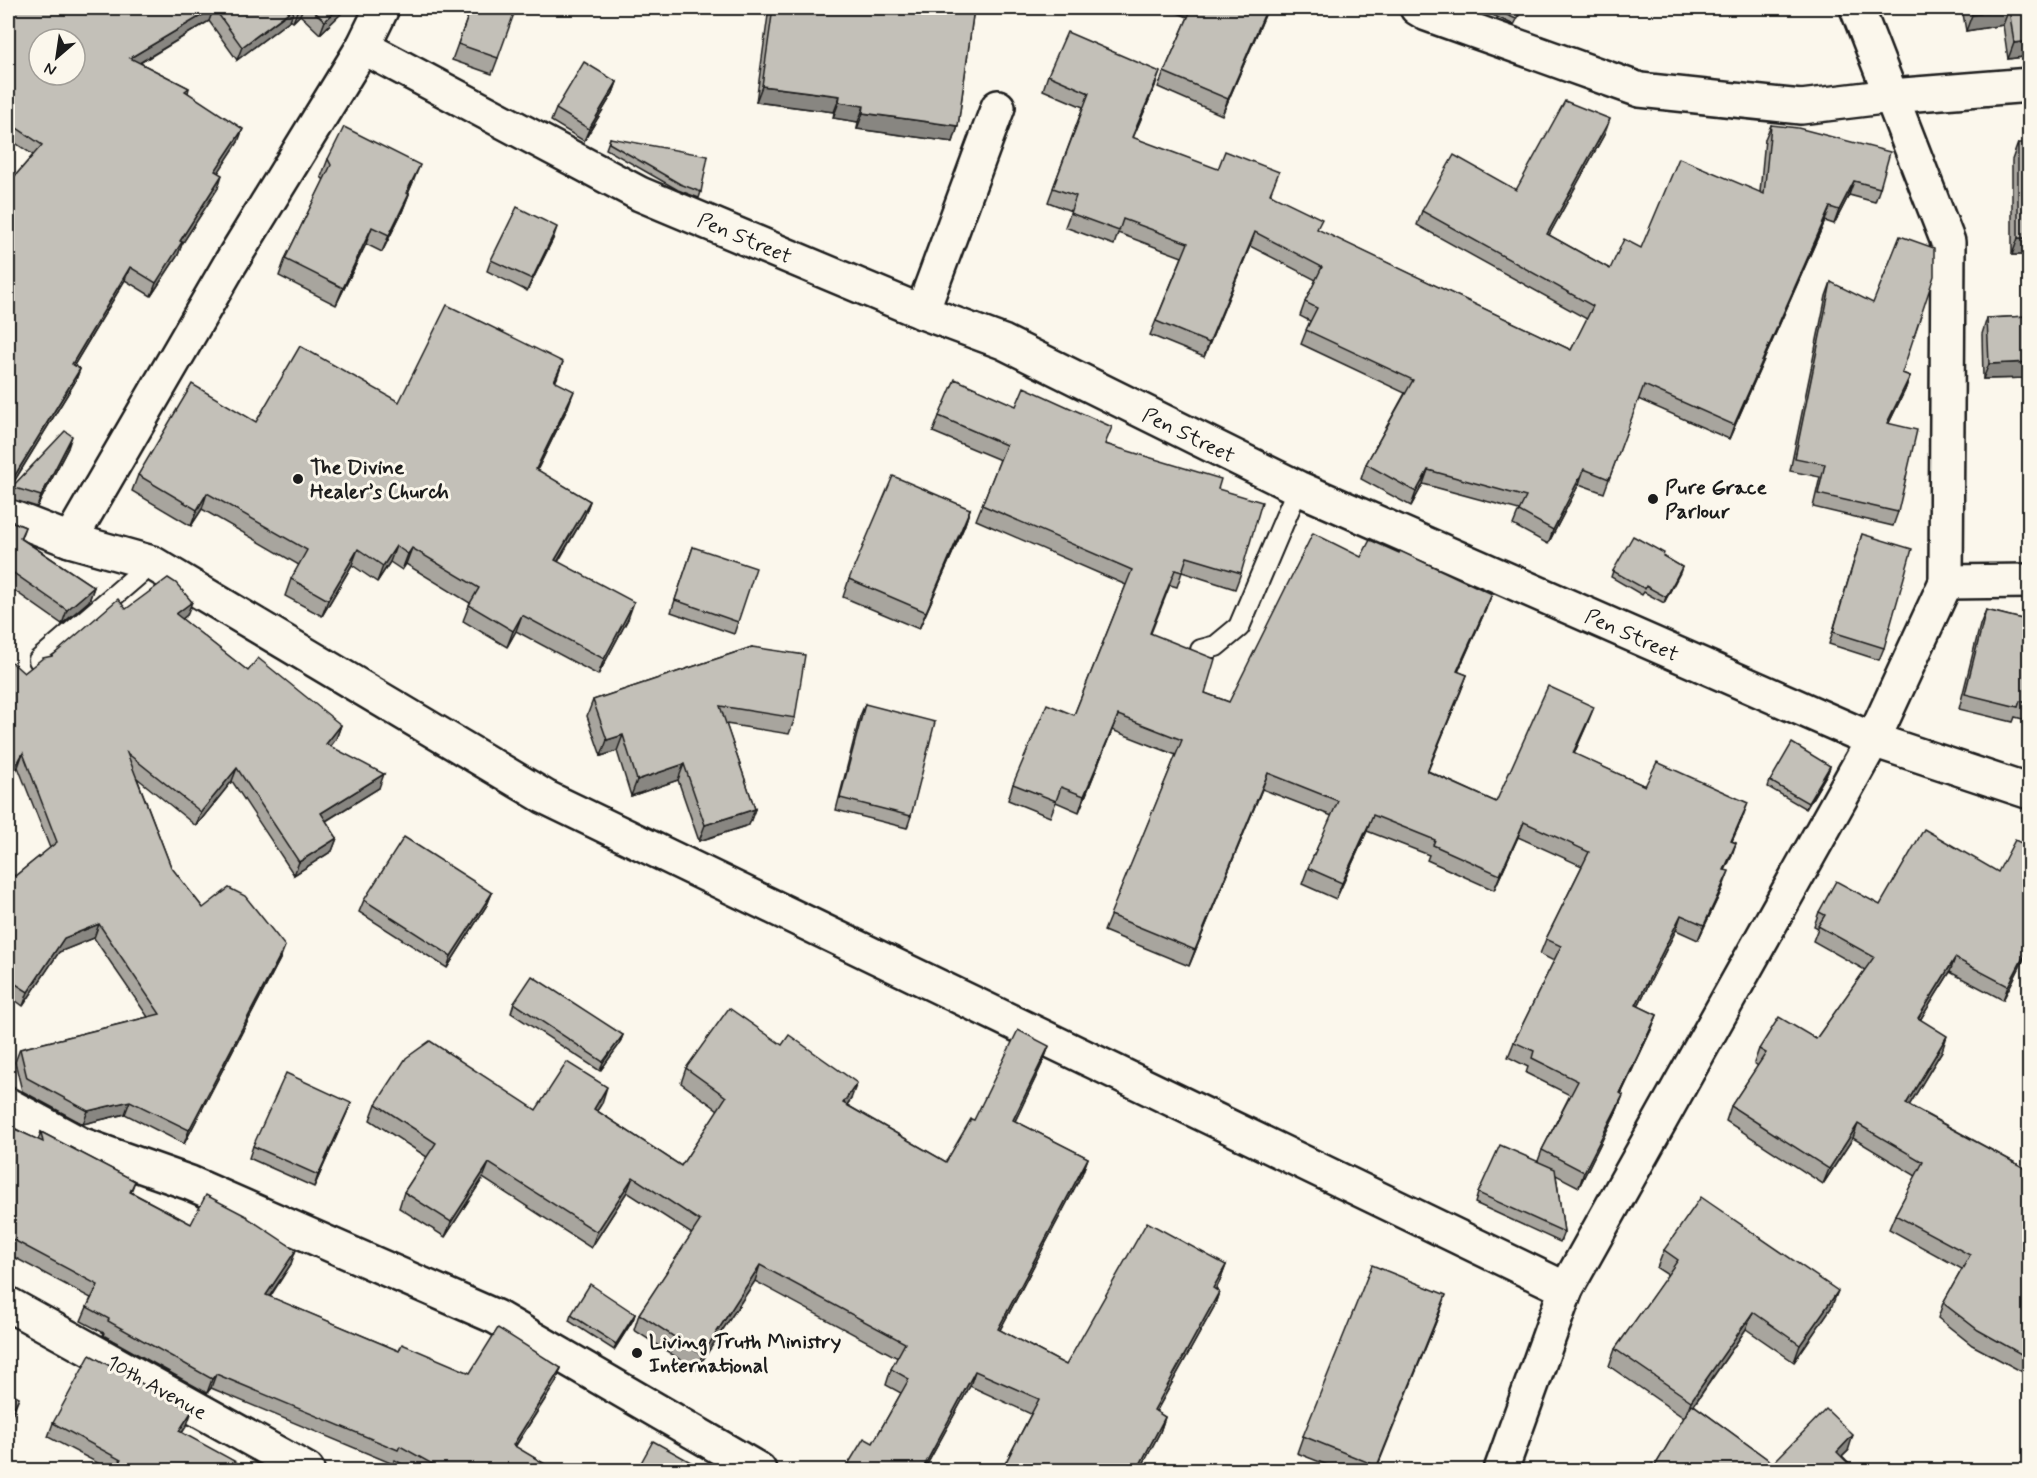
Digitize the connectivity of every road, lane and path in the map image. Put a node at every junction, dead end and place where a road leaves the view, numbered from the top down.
1 (382, 8) edge
2 (1417, 8) edge
3 (1857, 8) edge
4 (363, 47) junction
5 (2030, 85) edge
6 (1891, 96) junction
7 (998, 107) dead end
8 (922, 312) junction
9 (1298, 488) junction
10 (8, 516) edge
11 (70, 540) junction
12 (152, 563) junction
13 (2030, 581) edge
14 (1946, 582) junction
15 (1201, 650) dead end
16 (39, 660) edge
17 (1872, 740) junction
18 (2030, 792) edge
19 (8, 1105) edge
20 (1566, 1289) junction
21 (8, 1304) edge
22 (307, 1470) edge
23 (759, 1470) edge
24 (1501, 1470) edge

1 - 4 street
2 - 6 street
3 - 6 street
4 - 8 street, Pen Street
4 - 11 street
5 - 6 street
6 - 14 street
7 - 8 street
8 - 9 street, Pen Street
9 - 15 lane
9 - 17 street, Pen Street
10 - 11 street
11 - 12 street
12 - 16 lane
12 - 20 street
13 - 14 street
14 - 17 street
17 - 18 street, Pen Street
17 - 20 street
19 - 23 street
20 - 24 street
21 - 22 street, 10th Avenue

